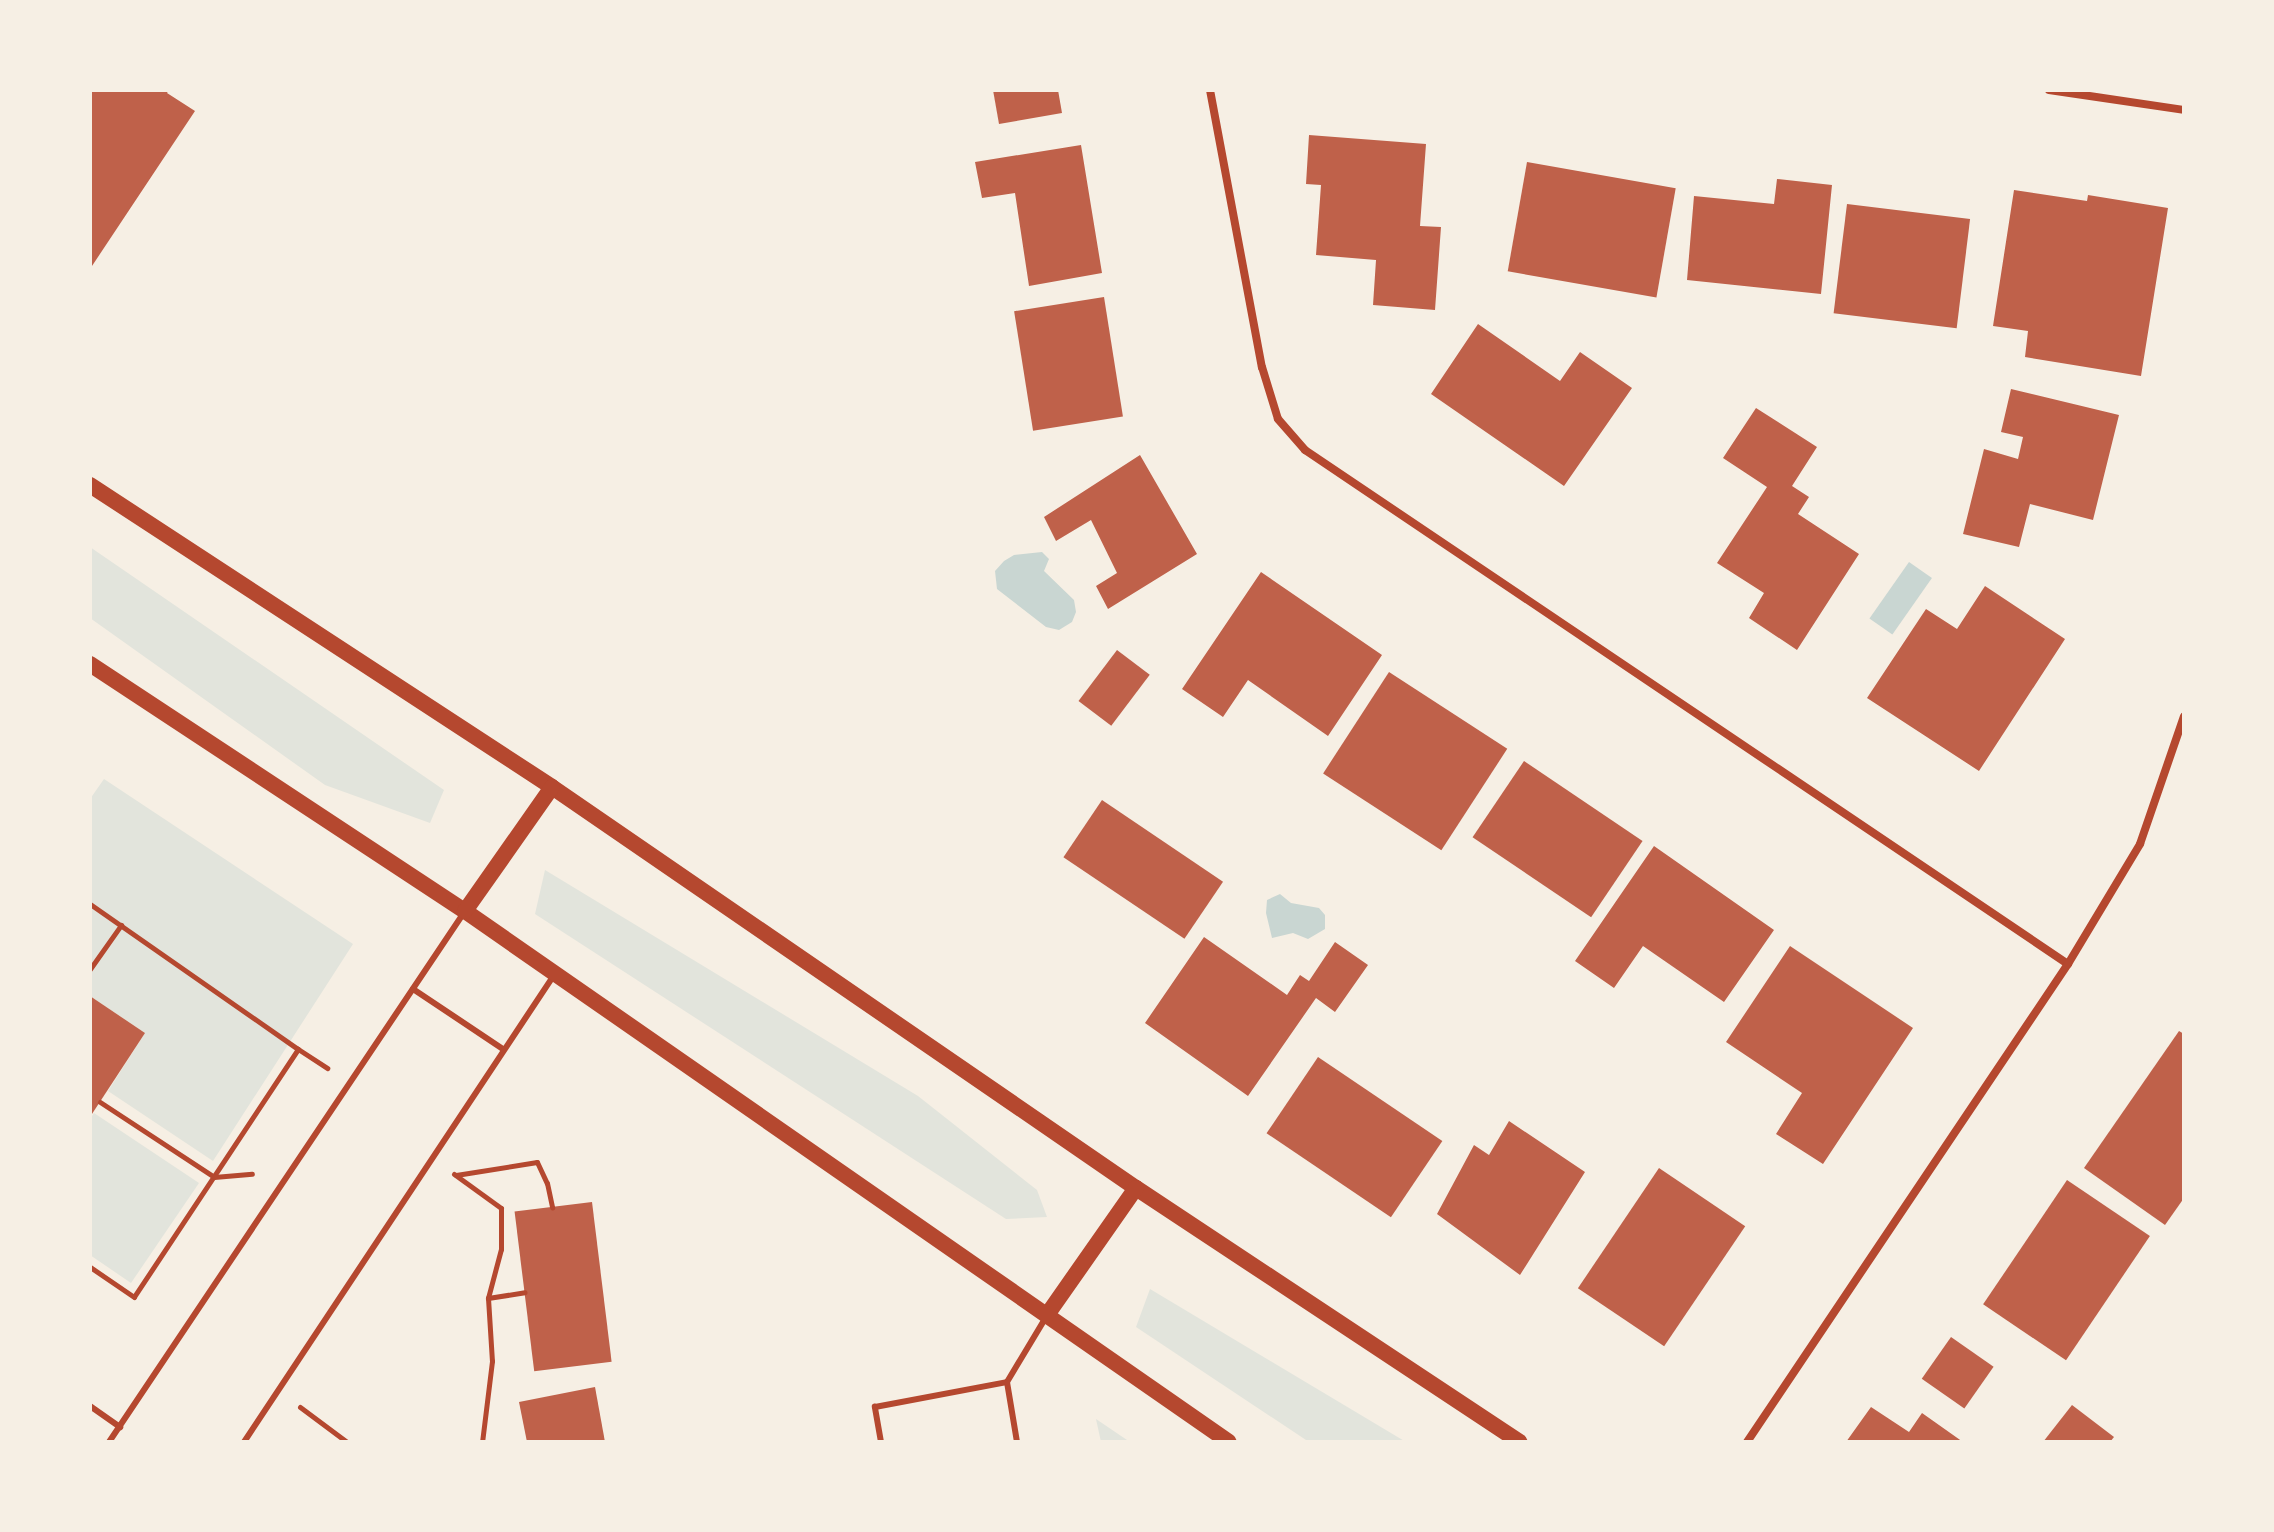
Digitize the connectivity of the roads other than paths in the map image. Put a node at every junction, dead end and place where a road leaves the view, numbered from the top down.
1 (1210, 90) edge
2 (2049, 90) edge
3 (2184, 110) edge
4 (90, 485) edge
5 (90, 664) edge
6 (2184, 716) edge
7 (552, 787) junction
8 (465, 911) junction
9 (2068, 964) junction
10 (555, 974) junction
11 (413, 989) junction
12 (503, 1049) junction
13 (1136, 1188) junction
14 (1047, 1315) junction
15 (1007, 1382) junction
16 (90, 1406) edge
17 (120, 1427) junction
18 (109, 1442) edge
19 (244, 1442) edge
20 (881, 1442) edge
21 (1017, 1442) edge
22 (1229, 1442) edge
23 (1520, 1442) edge
24 (1747, 1442) edge

1 - 9 street
2 - 3 street
4 - 7 main road
5 - 8 main road
6 - 9 street
7 - 8 main road
7 - 13 main road
8 - 10 main road
8 - 11 lane
9 - 24 street
10 - 12 lane
10 - 14 main road
11 - 12 lane
11 - 17 lane
12 - 19 lane
13 - 14 main road
13 - 23 main road
14 - 15 lane
14 - 22 main road
15 - 20 lane
15 - 21 lane
16 - 17 lane
17 - 18 lane

